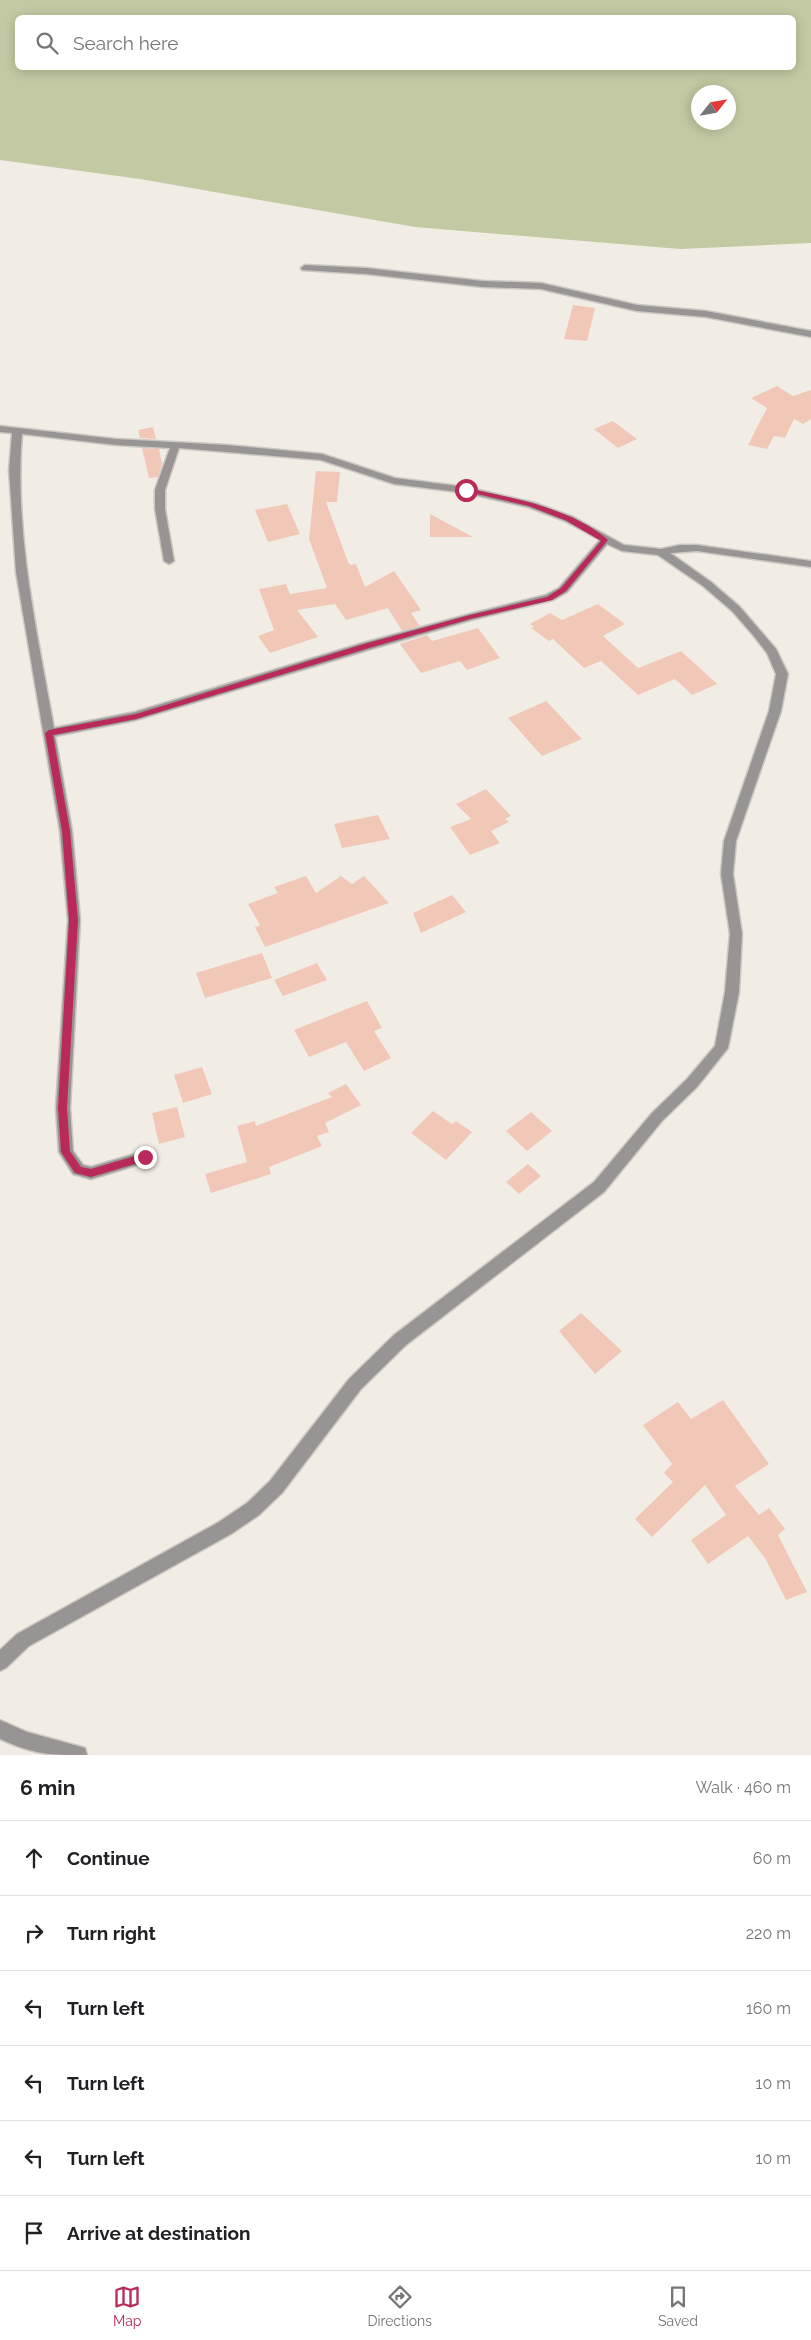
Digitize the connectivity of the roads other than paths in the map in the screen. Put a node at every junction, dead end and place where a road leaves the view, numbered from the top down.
1 (305, 268) dead end
2 (811, 334) edge
3 (0, 429) edge
4 (18, 432) junction
5 (175, 447) junction
6 (605, 540) junction
7 (661, 552) junction
8 (169, 561) dead end
9 (811, 564) edge
10 (49, 733) junction
11 (145, 1157) dead end
12 (0, 1662) edge
13 (0, 1729) edge
14 (78, 1755) edge

1 - 2 street
3 - 4 street
4 - 5 street
4 - 10 street
5 - 6 street
5 - 8 street
6 - 7 street
6 - 10 street
7 - 9 street
7 - 12 street
10 - 11 street
13 - 14 street

